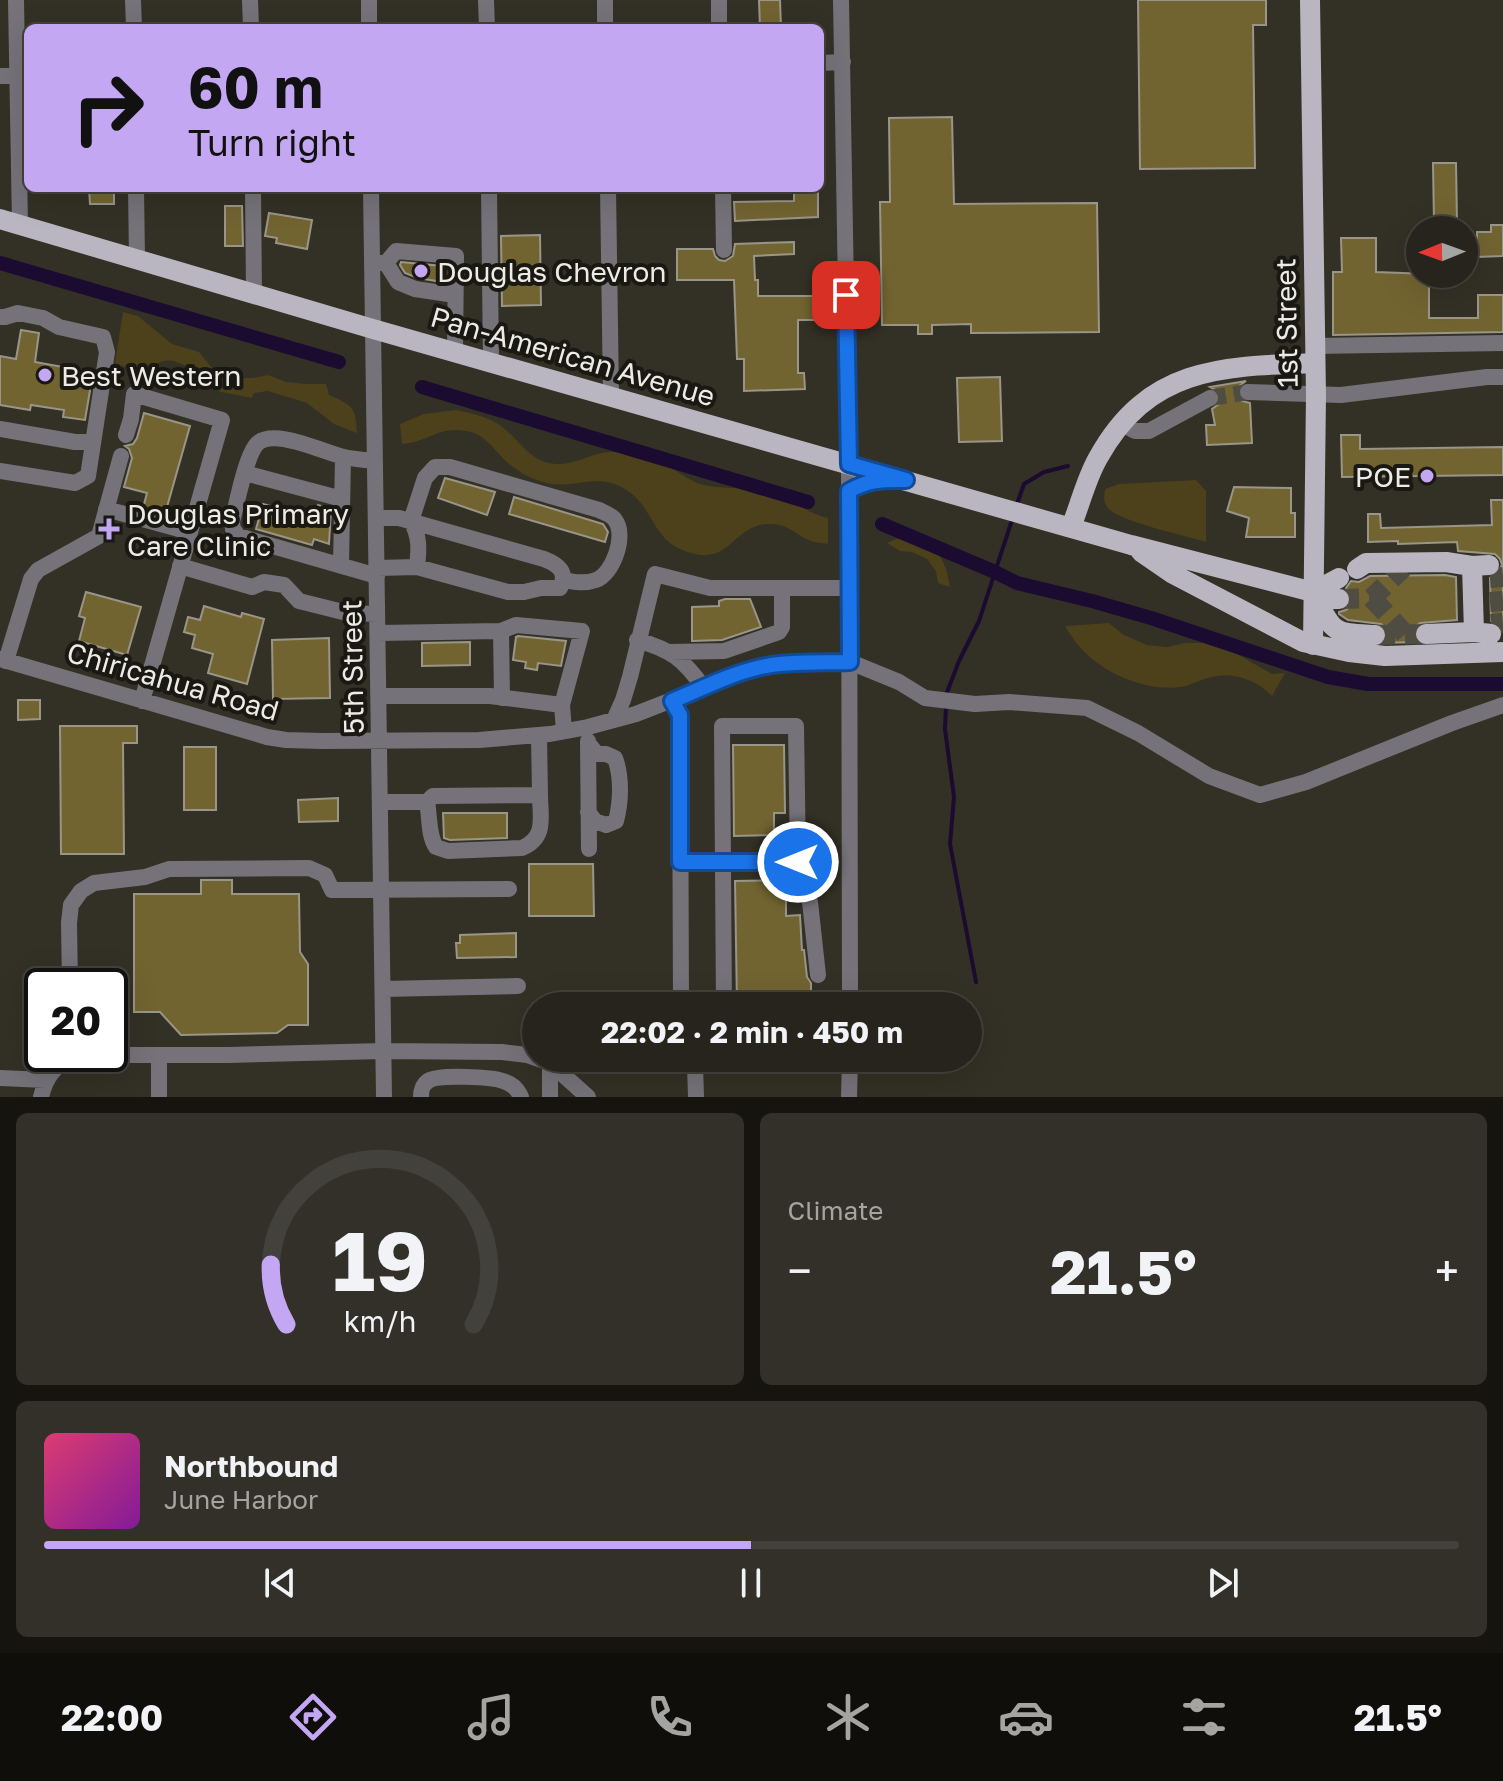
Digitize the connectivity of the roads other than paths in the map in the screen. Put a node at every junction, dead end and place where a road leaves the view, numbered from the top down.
1 (16, 0) edge
2 (133, 0) edge
3 (250, 0) edge
4 (369, 0) edge
5 (486, 0) edge
6 (605, 0) edge
7 (719, 0) edge
8 (841, 0) edge
9 (1310, 0) edge
10 (134, 24) edge
11 (251, 24) edge
12 (369, 24) edge
13 (487, 24) edge
14 (605, 24) edge
15 (719, 24) edge
16 (843, 62) junction
17 (824, 63) edge
18 (23, 75) edge
19 (0, 76) edge
20 (136, 192) edge
21 (253, 192) edge
22 (371, 192) edge
23 (489, 192) edge
24 (608, 192) edge
25 (723, 192) edge
26 (10, 222) edge
27 (724, 250) dead end
28 (137, 259) junction
29 (379, 263) junction
30 (254, 293) junction
31 (455, 295) junction
32 (0, 317) edge
33 (373, 329) junction
34 (1503, 343) edge
35 (455, 352) junction
36 (1315, 355) junction
37 (491, 362) junction
38 (1503, 377) edge
39 (1248, 392) tunnel mouth
40 (1316, 395) junction
41 (611, 396) junction
42 (1210, 398) tunnel mouth
43 (1120, 423) junction
44 (0, 429) edge
45 (126, 435) dead end
46 (93, 442) junction
47 (121, 456) dead end
48 (343, 457) junction
49 (375, 461) junction
50 (849, 464) junction
51 (0, 471) edge
52 (245, 473) junction
53 (906, 480) junction
54 (849, 491) junction
55 (342, 499) junction
56 (106, 509) junction
57 (376, 518) junction
58 (411, 521) junction
59 (1071, 527) junction
60 (190, 532) junction
61 (1131, 545) junction
62 (180, 566) junction
63 (341, 566) junction
64 (417, 567) junction
65 (377, 572) junction
66 (564, 580) junction
67 (782, 588) junction
68 (849, 588) junction
69 (1313, 592) junction
70 (1339, 599) tunnel mouth
71 (377, 614) junction
72 (501, 631) junction
73 (378, 633) junction
74 (1426, 634) tunnel mouth
75 (1375, 635) tunnel mouth
76 (637, 640) junction
77 (1313, 645) junction
78 (670, 652) junction
79 (1503, 652) edge
80 (3, 660) edge
81 (850, 662) junction
82 (704, 688) junction
83 (379, 696) junction
84 (502, 698) junction
85 (142, 701) junction
86 (672, 701) junction
87 (562, 705) junction
88 (1503, 705) edge
89 (614, 720) junction
90 (564, 731) junction
91 (539, 735) junction
92 (588, 735) junction
93 (379, 740) junction
94 (540, 795) junction
95 (380, 802) junction
96 (427, 802) junction
97 (588, 812) junction
98 (589, 849) dead end
99 (680, 862) junction
100 (723, 862) junction
101 (798, 862) junction
102 (818, 862) dead end
103 (509, 889) dead end
104 (381, 890) junction
105 (70, 968) edge
106 (818, 975) dead end
107 (518, 986) dead end
108 (383, 989) junction
109 (681, 992) edge
110 (724, 992) edge
111 (850, 992) edge
112 (383, 1051) junction
113 (522, 1054) edge
114 (128, 1055) edge
115 (159, 1056) junction
116 (52, 1072) edge
117 (550, 1072) edge
118 (560, 1072) edge
119 (695, 1072) edge
120 (850, 1072) edge
121 (0, 1078) edge
122 (45, 1080) junction
123 (41, 1097) edge
124 (159, 1097) edge
125 (384, 1097) edge
126 (421, 1097) edge
127 (521, 1097) edge
128 (550, 1097) edge
129 (588, 1097) edge
130 (696, 1097) edge
131 (849, 1097) edge

1 - 18 street
2 - 10 street
3 - 11 street
4 - 12 street
5 - 13 street
6 - 14 street
7 - 15 street
8 - 16 street
9 - 36 main road, 1st Street
16 - 17 street
16 - 50 street
18 - 19 street
18 - 26 street
20 - 28 street
21 - 30 street
22 - 29 street, 5th Street
23 - 37 street
24 - 41 street
25 - 27 street
26 - 28 main road, Pan-American Avenue
28 - 30 main road, Pan-American Avenue
29 - 31 street
29 - 31 street
29 - 33 street, 5th Street
30 - 33 main road, Pan-American Avenue
31 - 35 street
32 - 46 street
33 - 35 main road, Pan-American Avenue
33 - 49 street, 5th Street
34 - 36 street
35 - 37 main road, Pan-American Avenue
36 - 40 main road, 1st Street
36 - 43 main road
37 - 41 main road, Pan-American Avenue
38 - 40 street
39 - 40 street
40 - 69 main road, 1st Street
41 - 50 main road, Pan-American Avenue
42 - 43 street
43 - 59 main road
44 - 46 street
45 - 60 street
46 - 51 street
47 - 56 street
48 - 49 street
48 - 52 street
48 - 55 street
49 - 57 street, 5th Street
50 - 53 main road, Pan-American Avenue
50 - 54 street
52 - 55 street
52 - 63 street
53 - 54 street
53 - 59 main road, Pan-American Avenue
54 - 68 street
55 - 63 street
56 - 60 street
56 - 80 street
57 - 58 street
57 - 65 street, 5th Street
58 - 64 street
58 - 66 street
58 - 66 street
59 - 61 main road, Pan-American Avenue
60 - 62 street
61 - 69 main road, Pan-American Avenue
61 - 77 main road, Pan-American Avenue
62 - 71 street
62 - 85 street
63 - 65 street
64 - 65 street
64 - 66 street
65 - 71 street, 5th Street
67 - 68 street
67 - 76 street
67 - 78 street
68 - 81 street
69 - 70 main road, Pan-American Avenue
69 - 74 main road
69 - 75 main road
69 - 77 main road, 1st Street
71 - 73 street, 5th Street
72 - 73 street
72 - 84 street
72 - 87 street
73 - 83 street, 5th Street
76 - 78 street
76 - 89 street
77 - 79 main road, Pan-American Avenue
78 - 82 street
80 - 85 street, Chiricahua Road
81 - 82 street, Chiricahua Road
81 - 88 street
81 - 111 street
82 - 86 street, Chiricahua Road
83 - 84 street
83 - 93 street, 5th Street
84 - 87 street
85 - 93 street, Chiricahua Road
86 - 89 street, Chiricahua Road
86 - 99 street
87 - 90 street
89 - 92 street, Chiricahua Road
90 - 91 street, Chiricahua Road
90 - 92 street, Chiricahua Road
91 - 93 street, Chiricahua Road
91 - 94 street
92 - 97 street
92 - 97 street
93 - 95 street, 5th Street
94 - 96 street
94 - 96 street
95 - 96 street
95 - 104 street, 5th Street
97 - 98 street
99 - 100 street
99 - 109 street
100 - 101 street
100 - 101 street
100 - 110 street
101 - 102 street
101 - 106 street
103 - 104 street
104 - 105 street
104 - 108 street, 5th Street
107 - 108 street
108 - 112 street, 5th Street
112 - 113 street
112 - 115 street
112 - 125 street, 5th Street
114 - 115 street
115 - 124 street
116 - 122 street
117 - 128 street
118 - 129 street
119 - 130 street
120 - 131 street
121 - 122 street
122 - 123 street
126 - 127 street

